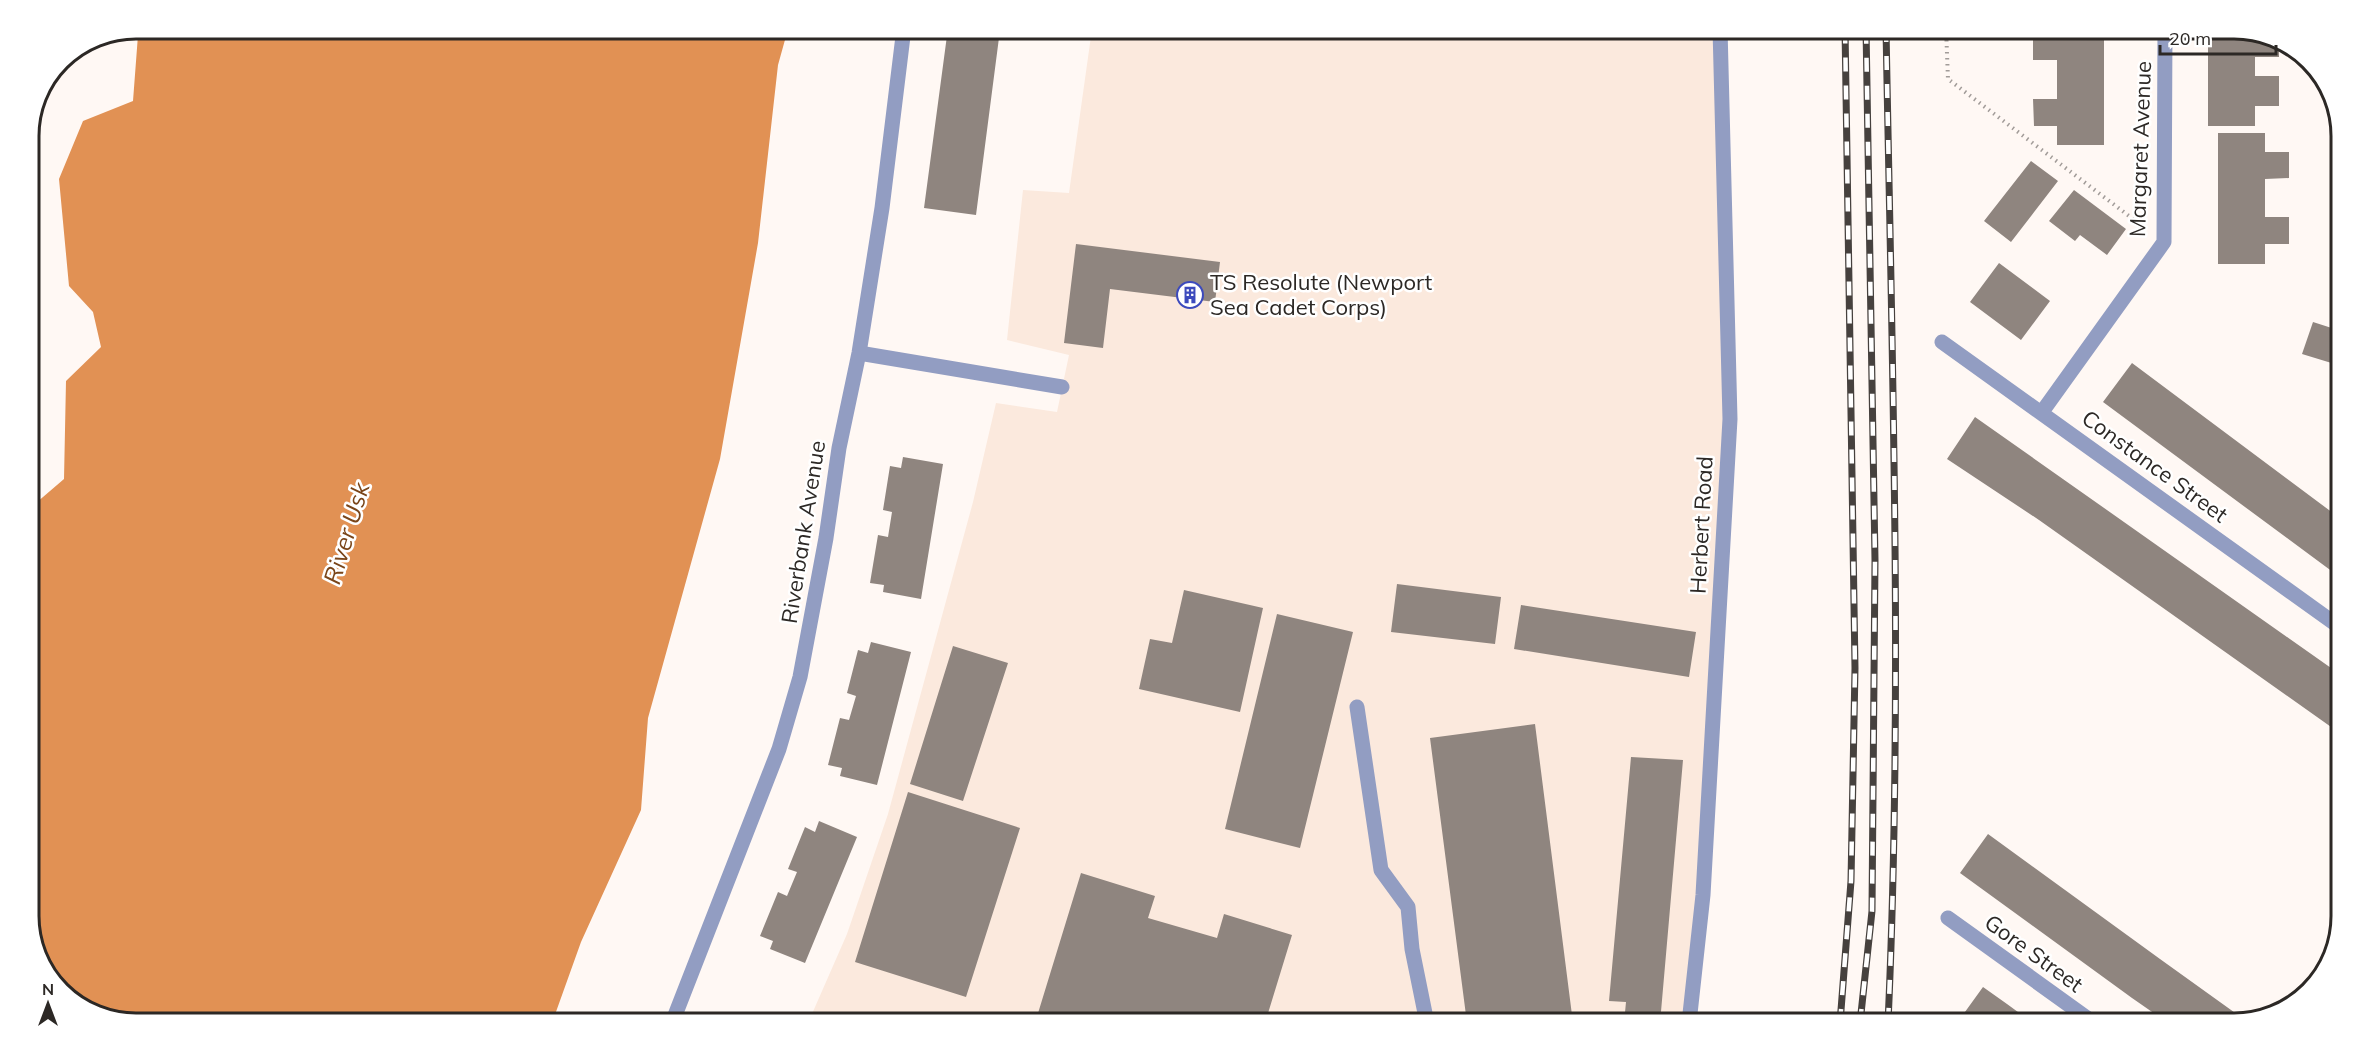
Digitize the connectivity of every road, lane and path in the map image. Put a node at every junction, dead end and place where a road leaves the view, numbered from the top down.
1 (903, 39) edge
2 (1720, 39) edge
3 (1946, 39) edge
4 (2165, 39) edge
5 (2164, 242) junction
6 (1942, 342) dead end
7 (859, 352) junction
8 (1062, 387) dead end
9 (2042, 412) junction
10 (2331, 621) edge
11 (1357, 707) dead end
12 (1948, 918) dead end
13 (676, 1013) edge
14 (1426, 1013) edge
15 (1690, 1013) edge
16 (2080, 1013) edge

1 - 7 street, Riverbank Avenue
2 - 15 street, Herbert Road
3 - 5 path
4 - 5 street, Margaret Avenue
5 - 9 street, Margaret Avenue
6 - 9 street, Constance Street
7 - 8 street
7 - 13 street, Riverbank Avenue
9 - 10 street, Constance Street
11 - 14 street
12 - 16 street, Gore Street

